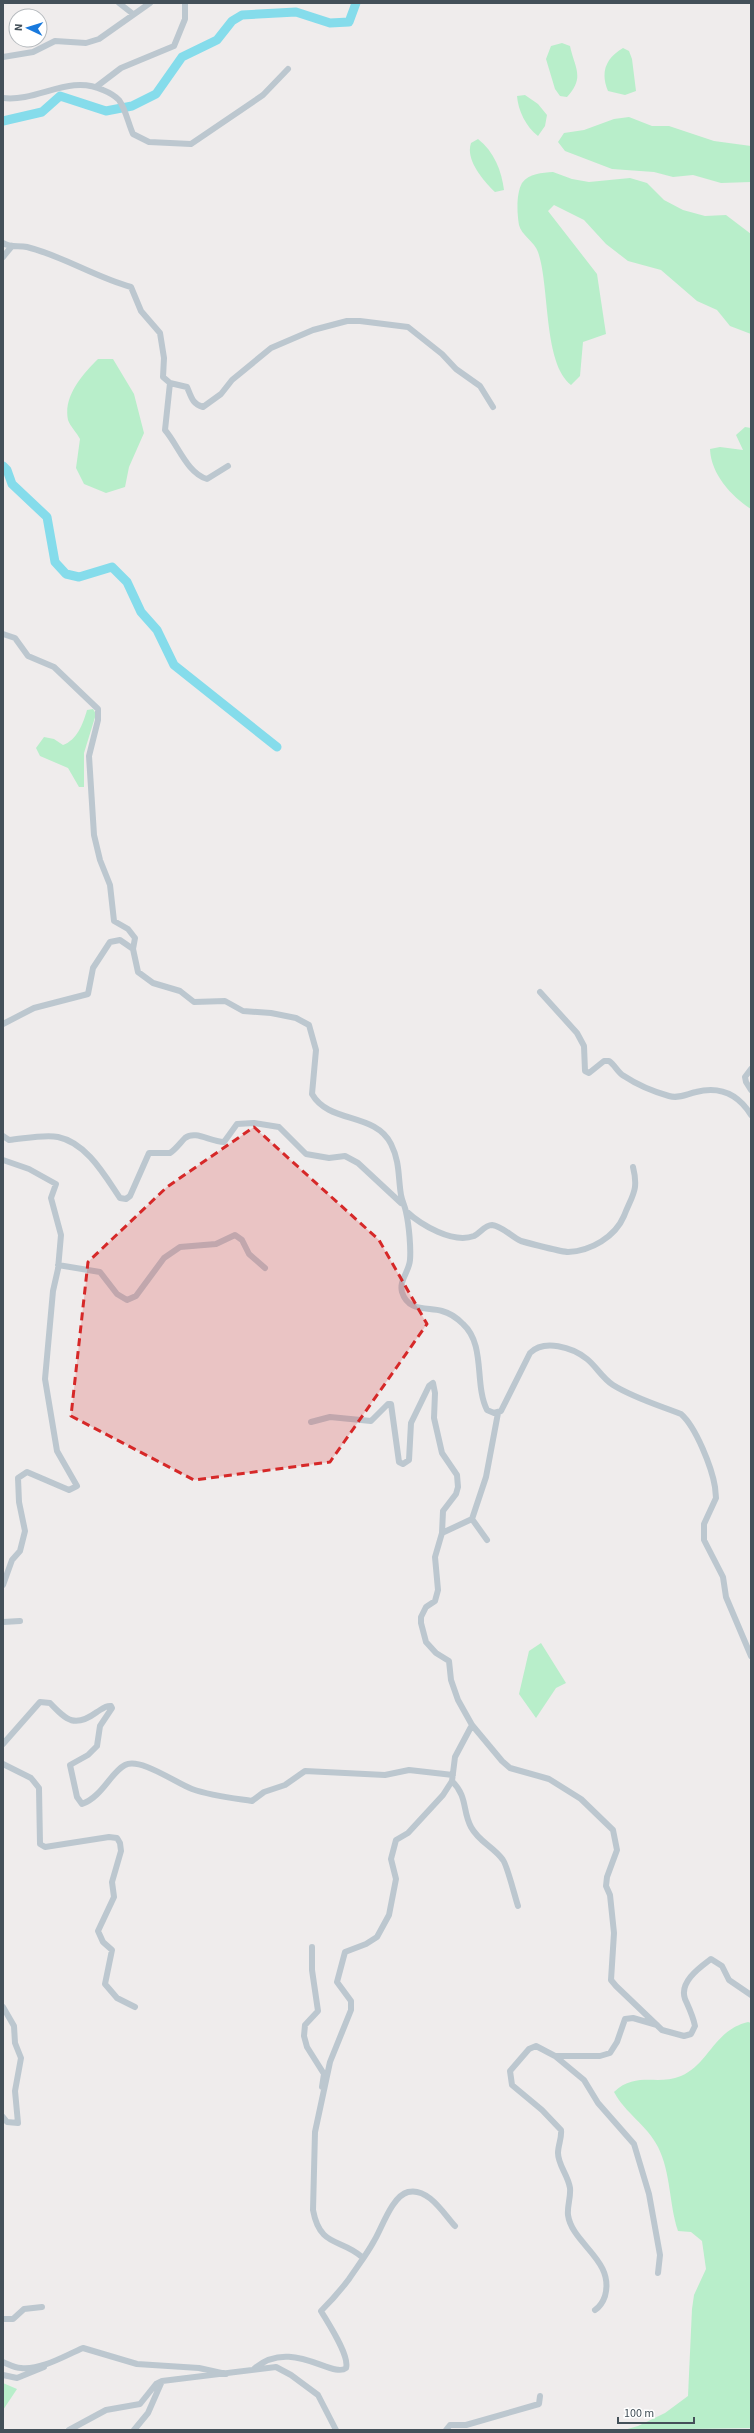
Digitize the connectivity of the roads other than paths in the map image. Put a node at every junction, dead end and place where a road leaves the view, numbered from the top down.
1 (119, 3) edge
2 (150, 3) edge
3 (185, 3) edge
4 (134, 14) junction
5 (3, 57) edge
6 (288, 69) dead end
7 (96, 87) junction
8 (3, 98) edge
9 (3, 243) edge
10 (12, 246) junction
11 (3, 257) edge
12 (170, 383) junction
13 (493, 407) dead end
14 (228, 466) dead end
15 (3, 634) edge
16 (133, 949) junction
17 (540, 992) dead end
18 (3, 1024) edge
19 (751, 1069) edge
20 (751, 1090) edge
21 (751, 1114) edge
22 (3, 1136) edge
23 (3, 1160) edge
24 (633, 1167) dead end
25 (406, 1211) junction
26 (58, 1264) junction
27 (265, 1268) dead end
28 (498, 1413) junction
29 (311, 1422) dead end
30 (472, 1519) junction
31 (442, 1533) junction
32 (487, 1540) dead end
33 (3, 1585) edge
34 (20, 1621) dead end
35 (3, 1622) edge
36 (751, 1656) edge
37 (472, 1725) junction
38 (3, 1744) edge
39 (3, 1764) edge
40 (452, 1778) junction
41 (518, 1906) dead end
42 (312, 1947) dead end
43 (751, 1995) edge
44 (3, 2007) edge
45 (135, 2007) dead end
46 (658, 2025) junction
47 (555, 2056) junction
48 (324, 2095) junction
49 (3, 2117) edge
50 (455, 2226) dead end
51 (362, 2257) junction
52 (658, 2273) dead end
53 (42, 2307) dead end
54 (595, 2310) dead end
55 (3, 2319) edge
56 (3, 2362) edge
57 (54, 2362) junction
58 (254, 2369) junction
59 (3, 2374) edge
60 (228, 2374) junction
61 (162, 2381) junction
62 (540, 2396) dead end
63 (69, 2430) edge
64 (134, 2430) edge
65 (336, 2430) edge
66 (446, 2430) edge

1 - 4 street
2 - 4 street
3 - 7 street
4 - 5 street
6 - 7 street
7 - 8 street
9 - 10 street
10 - 11 street
10 - 12 street
12 - 13 street
12 - 14 street
15 - 16 street
16 - 18 street
16 - 25 street
17 - 21 street
19 - 20 street
22 - 25 street
23 - 26 street
24 - 25 street
25 - 28 street
26 - 27 street
26 - 33 street
28 - 30 street
28 - 36 street
29 - 31 street
30 - 31 street
30 - 32 street
31 - 37 street
34 - 35 street
37 - 40 street
37 - 46 street
38 - 40 street
39 - 45 street
40 - 41 street
40 - 48 street
42 - 48 street
43 - 46 street
44 - 49 street
46 - 47 street
47 - 52 street
47 - 54 street
48 - 51 street
50 - 51 street
51 - 58 street
53 - 55 street
56 - 57 street
57 - 59 street
57 - 60 street
58 - 60 street
58 - 65 street
60 - 61 street
61 - 63 street
61 - 64 street
62 - 66 street

